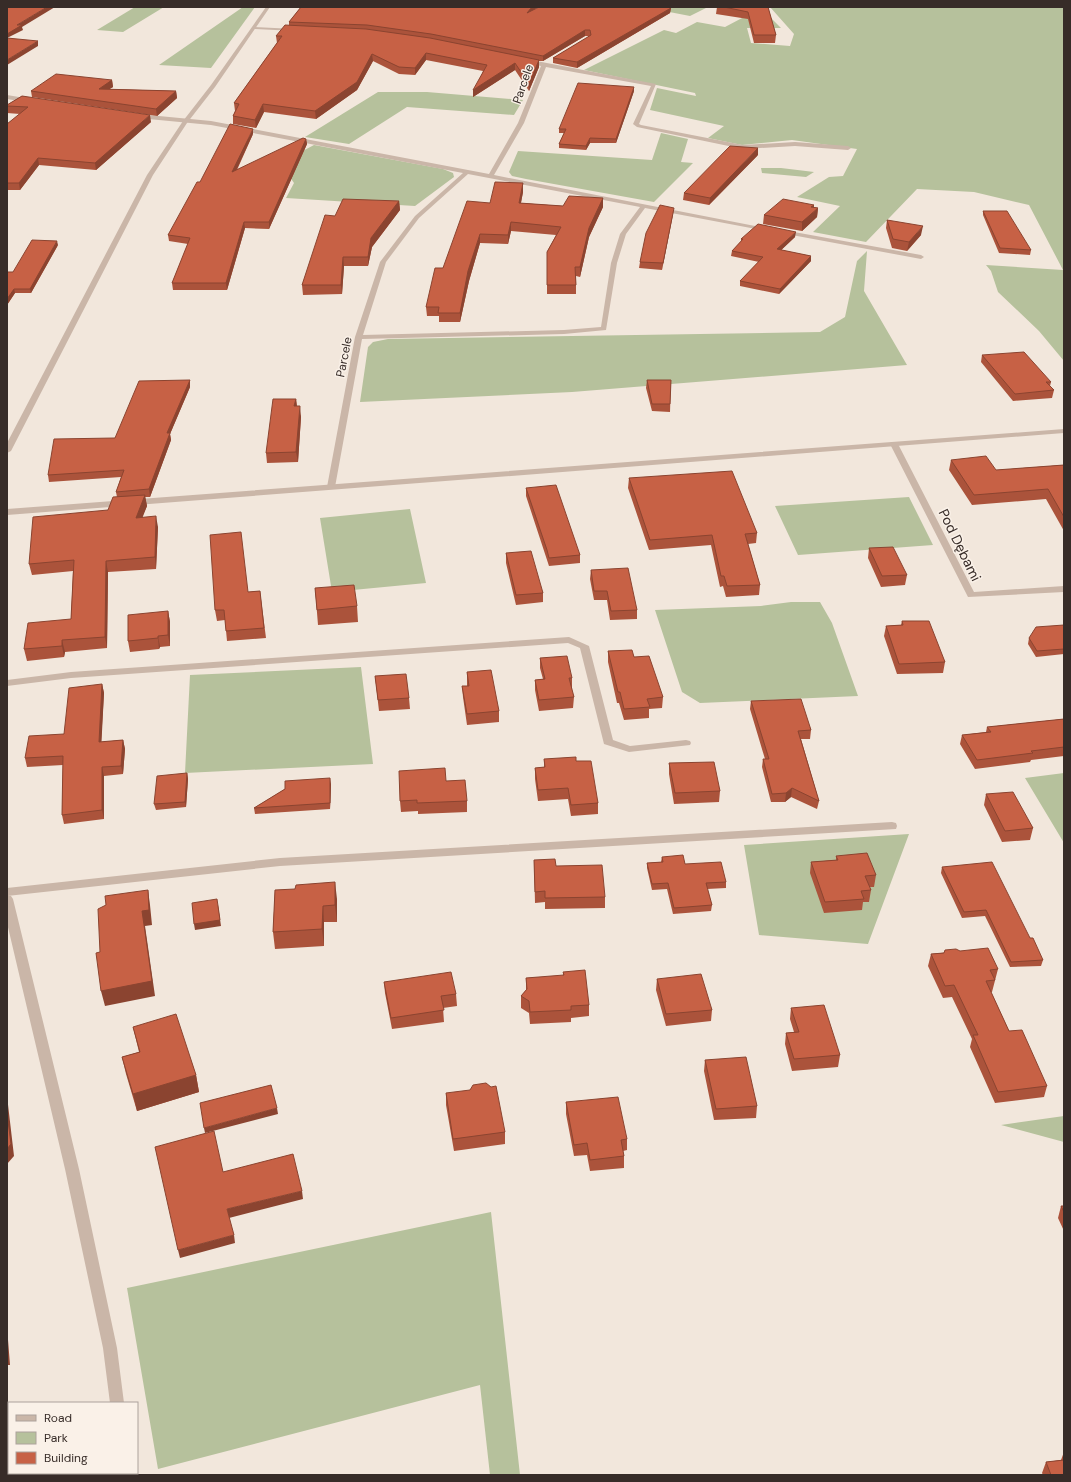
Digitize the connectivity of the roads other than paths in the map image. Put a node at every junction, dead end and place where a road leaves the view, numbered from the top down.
1 (268, 7) edge
2 (255, 28) junction
3 (303, 30) edge
4 (521, 60) edge
5 (550, 61) edge
6 (544, 65) junction
7 (7, 97) edge
8 (36, 102) edge
9 (130, 115) edge
10 (185, 122) junction
11 (848, 148) dead end
12 (468, 171) junction
13 (491, 176) junction
14 (644, 205) junction
15 (921, 257) dead end
16 (359, 337) junction
17 (1064, 432) edge
18 (894, 444) junction
19 (7, 451) edge
20 (331, 487) junction
21 (7, 512) edge
22 (1064, 589) edge
23 (7, 684) edge
24 (686, 743) dead end
25 (892, 826) dead end
26 (7, 892) edge
27 (7, 899) edge
28 (117, 1402) edge

1 - 2 street
2 - 3 street
2 - 10 street
4 - 6 street, Parcele
5 - 6 street
6 - 11 street
6 - 13 street, Parcele
7 - 8 street
9 - 10 street
10 - 12 street
10 - 19 street
12 - 13 street
12 - 16 street, Parcele
13 - 14 street
14 - 15 street
14 - 16 street
16 - 20 street, Parcele
17 - 18 street
18 - 20 street
18 - 22 street, Pod Dębami
20 - 21 street
23 - 24 street
25 - 26 street
27 - 28 street

